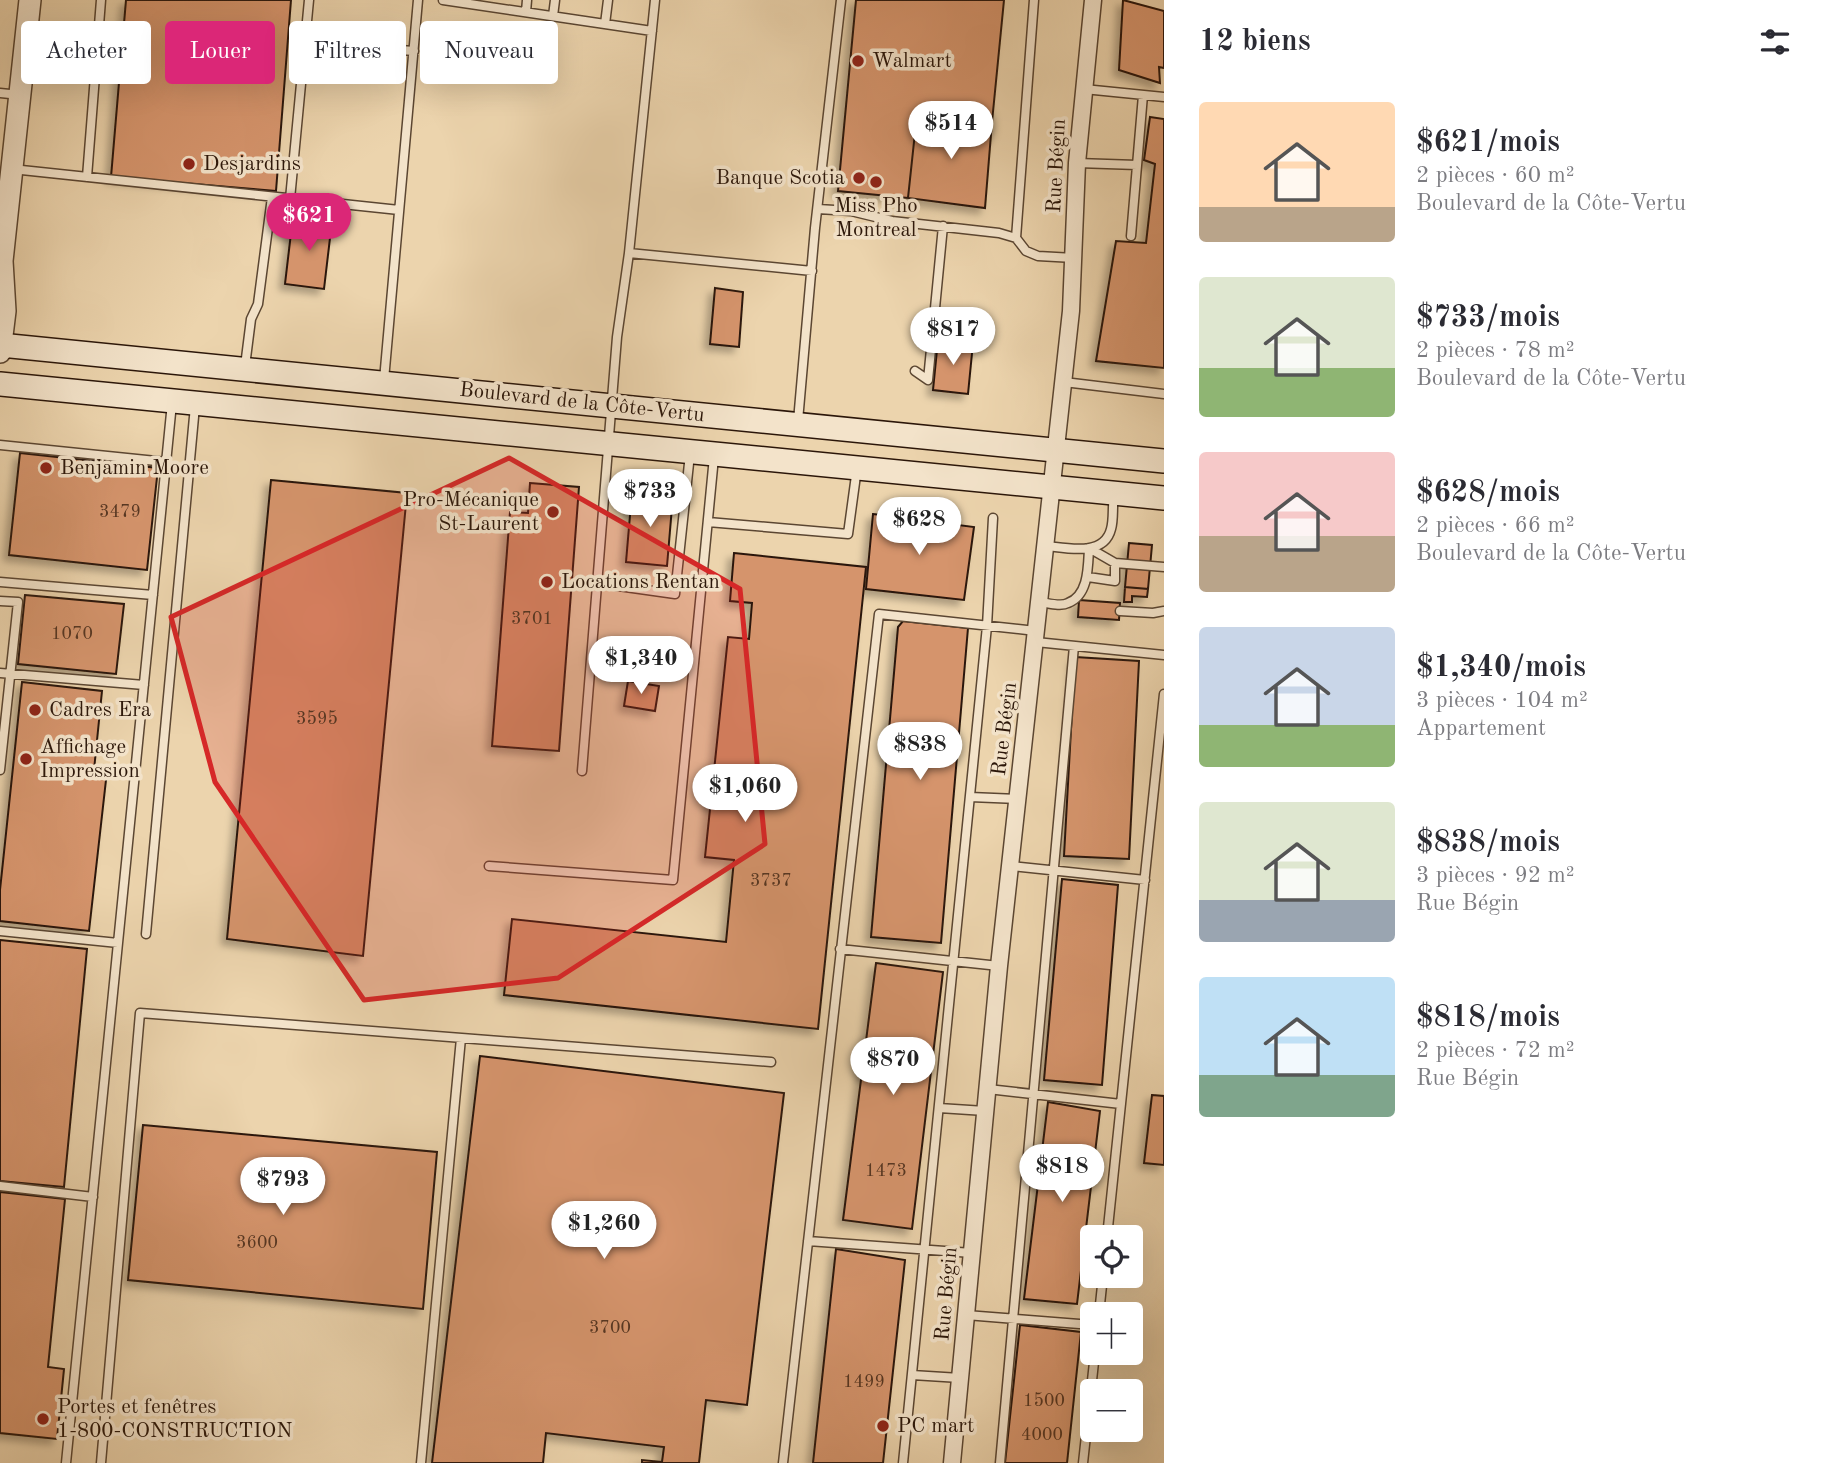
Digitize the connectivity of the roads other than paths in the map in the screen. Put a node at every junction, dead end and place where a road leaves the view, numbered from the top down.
1 (30, 0) edge
2 (101, 0) edge
3 (309, 0) edge
4 (418, 0) edge
5 (443, 0) edge
6 (527, 0) edge
7 (555, 0) edge
8 (608, 0) edge
9 (654, 0) edge
10 (841, 0) edge
11 (1034, 0) edge
12 (1093, 0) edge
13 (484, 2) edge
14 (526, 12) junction
15 (553, 16) junction
16 (307, 21) edge
17 (605, 24) junction
18 (652, 31) junction
19 (406, 50) edge
20 (414, 51) junction
21 (301, 84) edge
22 (1084, 89) junction
23 (10, 94) edge
24 (1143, 95) junction
25 (1164, 97) edge
26 (1077, 163) junction
27 (1137, 165) junction
28 (12, 169) junction
29 (87, 177) junction
30 (272, 197) junction
31 (290, 199) junction
32 (818, 209) junction
33 (399, 210) junction
34 (943, 226) junction
35 (1131, 236) dead end
36 (1016, 238) junction
37 (629, 253) junction
38 (1073, 258) junction
39 (1, 264) edge
40 (812, 271) junction
41 (1, 348) edge
42 (245, 369) junction
43 (915, 371) dead end
44 (1063, 382) junction
45 (383, 383) junction
46 (0, 384) edge
47 (1164, 394) edge
48 (172, 400) junction
49 (196, 403) junction
50 (612, 405) junction
51 (798, 424) junction
52 (610, 443) junction
53 (0, 445) edge
54 (1056, 450) junction
55 (690, 451) junction
56 (714, 454) junction
57 (1164, 461) edge
58 (166, 462) junction
59 (857, 468) junction
60 (1052, 487) junction
61 (1114, 493) junction
62 (1164, 498) edge
63 (993, 518) dead end
64 (708, 522) junction
65 (1046, 547) junction
66 (1088, 548) junction
67 (1115, 564) junction
68 (1164, 567) edge
69 (1088, 577) junction
70 (0, 582) edge
71 (597, 583) junction
72 (153, 595) junction
73 (0, 601) edge
74 (1041, 602) junction
75 (1064, 604) junction
76 (1079, 607) dead end
77 (1120, 611) dead end
78 (1164, 611) edge
79 (987, 625) junction
80 (1037, 636) junction
81 (1074, 646) junction
82 (1164, 655) edge
83 (0, 673) edge
84 (10, 674) junction
85 (144, 685) junction
86 (1164, 694) edge
87 (0, 770) edge
88 (582, 771) dead end
89 (970, 797) junction
90 (1018, 799) junction
91 (489, 866) dead end
92 (1011, 866) junction
93 (1054, 870) junction
94 (1145, 880) junction
95 (0, 931) edge
96 (146, 934) dead end
97 (118, 943) junction
98 (841, 949) junction
99 (953, 961) junction
100 (999, 967) junction
101 (461, 1038) junction
102 (771, 1062) dead end
103 (988, 1089) junction
104 (1033, 1093) junction
105 (1121, 1104) junction
106 (939, 1108) junction
107 (985, 1111) junction
108 (0, 1186) edge
109 (93, 1197) junction
110 (1108, 1225) edge
111 (808, 1241) junction
112 (924, 1251) junction
113 (972, 1253) junction
114 (966, 1315) junction
115 (1013, 1317) junction
116 (1080, 1324) edge
117 (1094, 1365) edge
118 (912, 1375) junction
119 (960, 1378) junction
120 (66, 1463) edge
121 (101, 1463) edge
122 (421, 1463) edge
123 (783, 1463) edge
124 (903, 1463) edge
125 (952, 1463) edge
126 (1000, 1463) edge
127 (1083, 1463) edge

1 - 23 street
2 - 29 lane
3 - 16 lane
4 - 20 lane
5 - 13 lane
6 - 14 lane
7 - 15 lane
8 - 17 lane
9 - 18 lane
10 - 32 lane
11 - 36 lane
12 - 22 street, Rue Bégin
13 - 14 lane
14 - 15 lane
15 - 17 lane
17 - 18 lane
18 - 37 lane
19 - 20 lane
20 - 33 lane
21 - 31 lane
22 - 24 lane
22 - 26 street, Rue Bégin
23 - 28 street
24 - 25 lane
24 - 27 lane
26 - 27 lane
26 - 38 street, Rue Bégin
27 - 35 lane
28 - 29 lane
28 - 39 street
29 - 30 lane
30 - 31 lane
30 - 42 lane
31 - 33 lane
32 - 34 lane
32 - 40 lane
33 - 45 lane
34 - 36 lane
34 - 43 lane
36 - 38 lane
37 - 40 lane
37 - 50 lane
38 - 44 street, Rue Bégin
39 - 41 street
40 - 51 lane
41 - 42 main road, Boulevard de la Côte-Vertu
42 - 45 main road, Boulevard de la Côte-Vertu
44 - 47 lane
44 - 54 street, Rue Bégin
45 - 50 main road, Boulevard de la Côte-Vertu
46 - 48 main road, Boulevard de la Côte-Vertu
48 - 49 main road, Boulevard de la Côte-Vertu
48 - 58 lane
49 - 52 main road, Boulevard de la Côte-Vertu
49 - 96 lane
50 - 51 main road, Boulevard de la Côte-Vertu
50 - 52 lane
51 - 54 main road, Boulevard de la Côte-Vertu
52 - 55 main road, Boulevard de la Côte-Vertu
52 - 71 lane
53 - 58 lane
54 - 57 main road, Boulevard de la Côte-Vertu
54 - 60 street, Rue Bégin
55 - 56 main road, Boulevard de la Côte-Vertu
55 - 71 lane
56 - 59 main road, Boulevard de la Côte-Vertu
56 - 64 lane
58 - 72 lane
59 - 60 main road, Boulevard de la Côte-Vertu
59 - 64 lane
60 - 61 main road, Boulevard de la Côte-Vertu
60 - 65 street, Rue Bégin
61 - 62 main road, Boulevard de la Côte-Vertu
61 - 66 lane
63 - 79 lane
64 - 91 lane
65 - 66 lane
65 - 74 street, Rue Bégin
66 - 67 lane
66 - 69 lane
67 - 68 lane
67 - 69 lane
69 - 75 lane
70 - 72 lane
71 - 88 lane
72 - 85 lane
73 - 84 lane
74 - 75 lane
74 - 80 street, Rue Bégin
75 - 76 lane
77 - 78 lane
79 - 80 lane
79 - 89 lane
79 - 98 lane
80 - 81 lane
80 - 90 street, Rue Bégin
81 - 82 lane
81 - 93 lane
83 - 84 lane
84 - 85 lane
84 - 87 lane
85 - 97 lane
86 - 94 lane
89 - 90 lane
89 - 99 lane
90 - 92 street, Rue Bégin
92 - 93 lane
92 - 100 street, Rue Bégin
93 - 94 lane
93 - 104 lane
94 - 105 lane
95 - 97 lane
97 - 109 lane
98 - 99 lane
98 - 111 lane
99 - 100 lane
99 - 106 lane
100 - 103 street, Rue Bégin
101 - 102 lane
101 - 121 lane
101 - 122 lane
103 - 104 lane
103 - 107 street, Rue Bégin
104 - 105 lane
104 - 115 lane
105 - 110 lane
106 - 107 lane
106 - 112 lane
107 - 113 street, Rue Bégin
108 - 109 lane
109 - 120 lane
111 - 112 lane
111 - 123 lane
112 - 113 lane
112 - 118 lane
113 - 114 street, Rue Bégin
114 - 115 lane
114 - 119 street, Rue Bégin
115 - 116 lane
115 - 126 lane
117 - 127 lane
118 - 119 lane
118 - 124 lane
119 - 125 street, Rue Bégin

